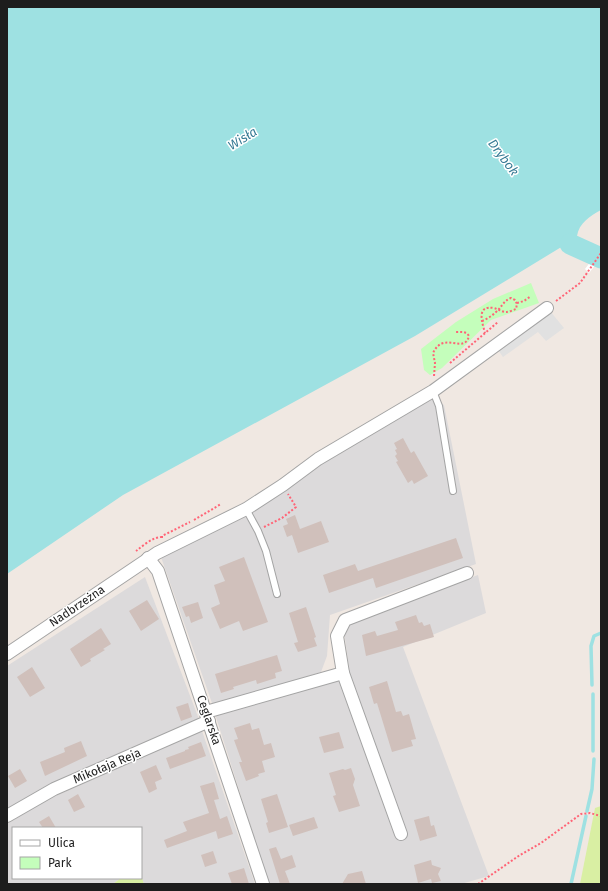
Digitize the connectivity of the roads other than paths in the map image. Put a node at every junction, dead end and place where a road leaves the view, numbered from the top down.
1 (547, 308) road end
2 (433, 385) junction
3 (453, 491) dead end
4 (246, 509) junction
5 (148, 558) junction
6 (467, 574) dead end
7 (277, 594) dead end
8 (7, 654) edge
9 (343, 673) junction
10 (208, 716) junction
11 (7, 816) edge
12 (401, 834) dead end
13 (263, 884) edge

1 - 2 street, Nadbrzeżna
2 - 3 lane
2 - 4 street, Nadbrzeżna
4 - 5 street, Nadbrzeżna
4 - 7 lane
5 - 8 street, Nadbrzeżna
5 - 10 street, Ceglarska
6 - 9 street
9 - 10 street, Mikołaja Reja
9 - 12 street
10 - 11 street, Mikołaja Reja
10 - 13 street, Ceglarska

